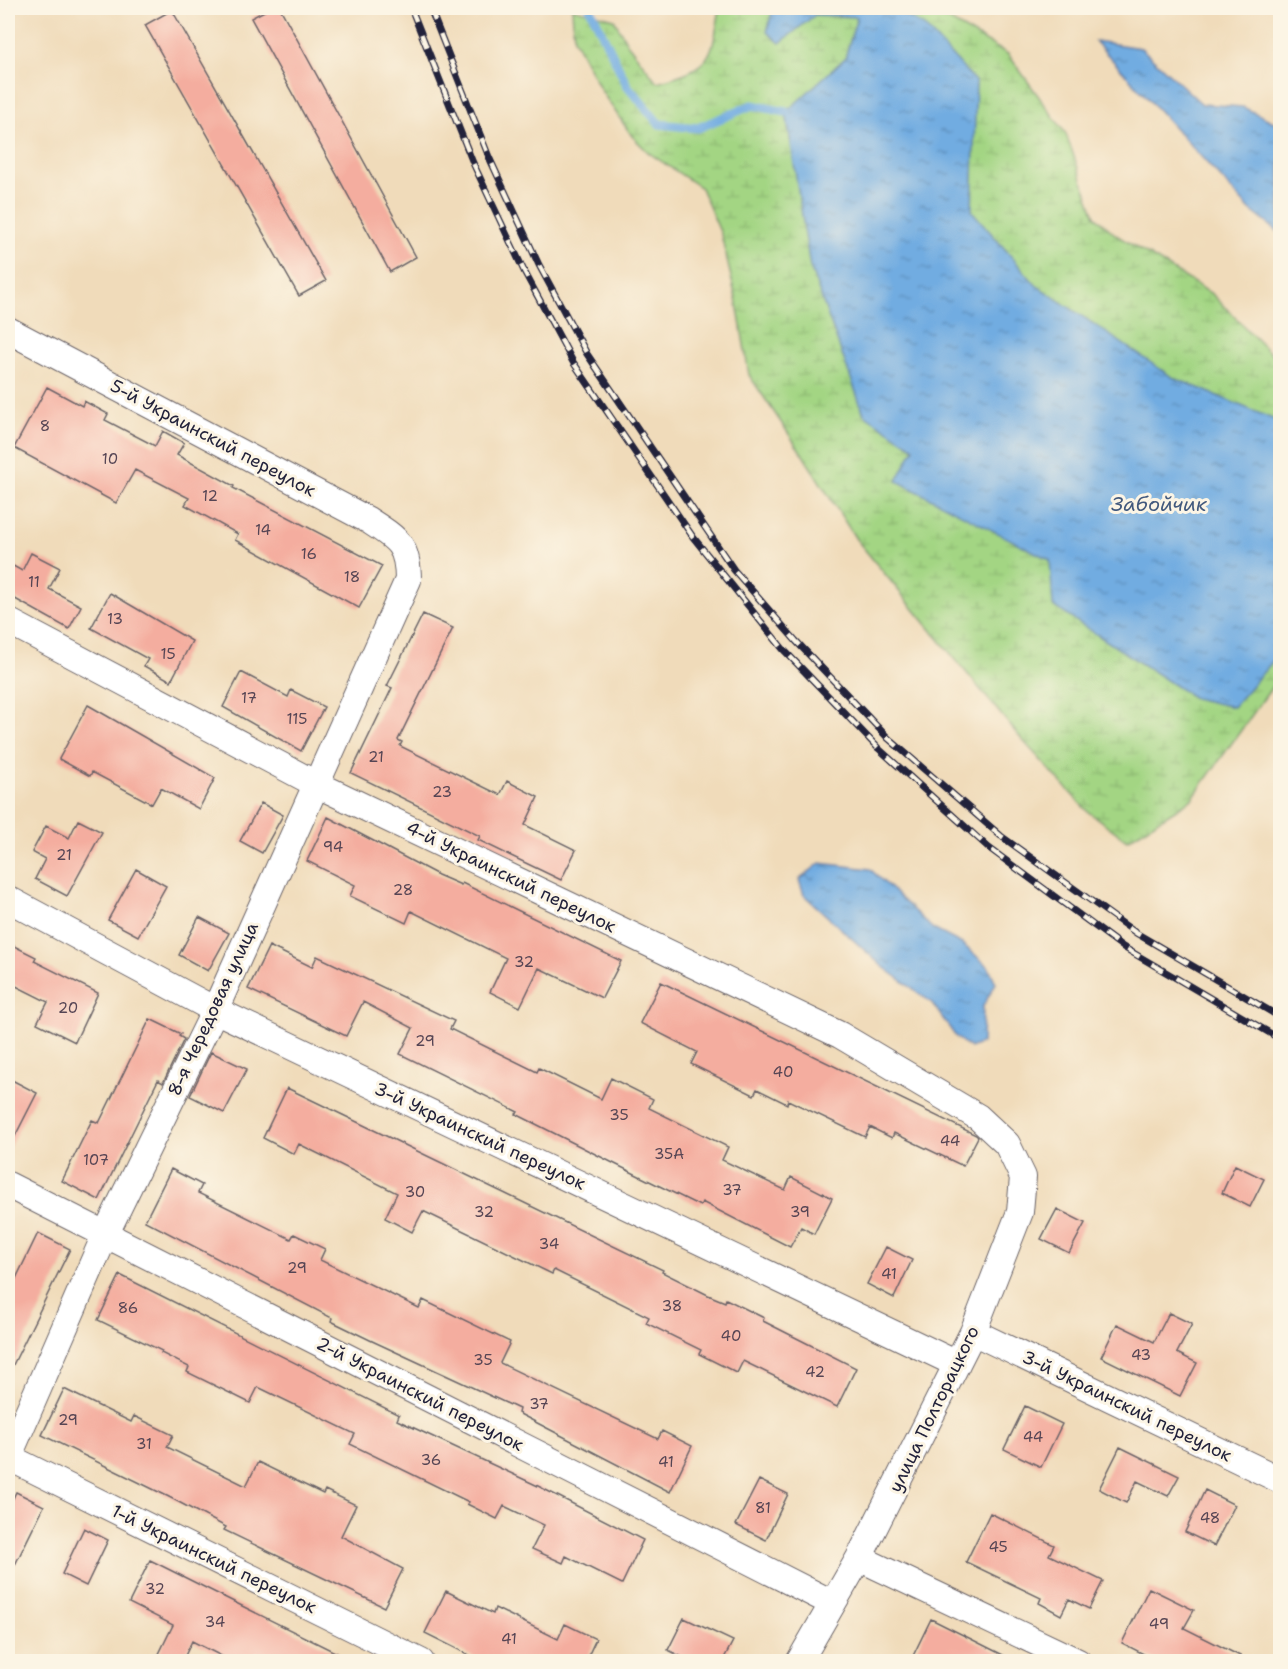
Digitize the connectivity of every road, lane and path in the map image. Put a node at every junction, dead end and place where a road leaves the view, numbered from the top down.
1 (8, 330) edge
2 (408, 558) joint
3 (8, 621) edge
4 (316, 784) junction
5 (8, 899) edge
6 (215, 1010) junction
7 (1007, 1144) joint
8 (8, 1185) edge
9 (105, 1235) junction
10 (973, 1332) junction
11 (957, 1364) junction
12 (8, 1458) edge
13 (1281, 1480) edge
14 (860, 1558) junction
15 (832, 1603) junction
16 (421, 1662) edge
17 (799, 1662) edge
18 (1078, 1662) edge

1 - 2 street, 5-й Украинский переулок
2 - 4 street, 8-я Чередовая улица
3 - 4 street, 4-й Украинский переулок
4 - 6 street, 8-я Чередовая улица
4 - 7 street, 4-й Украинский переулок
5 - 6 street, 3-й Украинский переулок
6 - 9 street, 8-я Чередовая улица
6 - 11 street, 3-й Украинский переулок
7 - 10 street, улица Полторацкого
8 - 9 street, 2-й Украинский переулок
9 - 12 street, 8-я Чередовая улица
9 - 15 street, 2-й Украинский переулок
10 - 11 street, улица Полторацкого
10 - 13 street, 3-й Украинский переулок
11 - 14 street, улица Полторацкого
12 - 16 street, 1-й Украинский переулок
14 - 15 street, улица Полторацкого
14 - 18 street
15 - 17 street, улица Полторацкого

